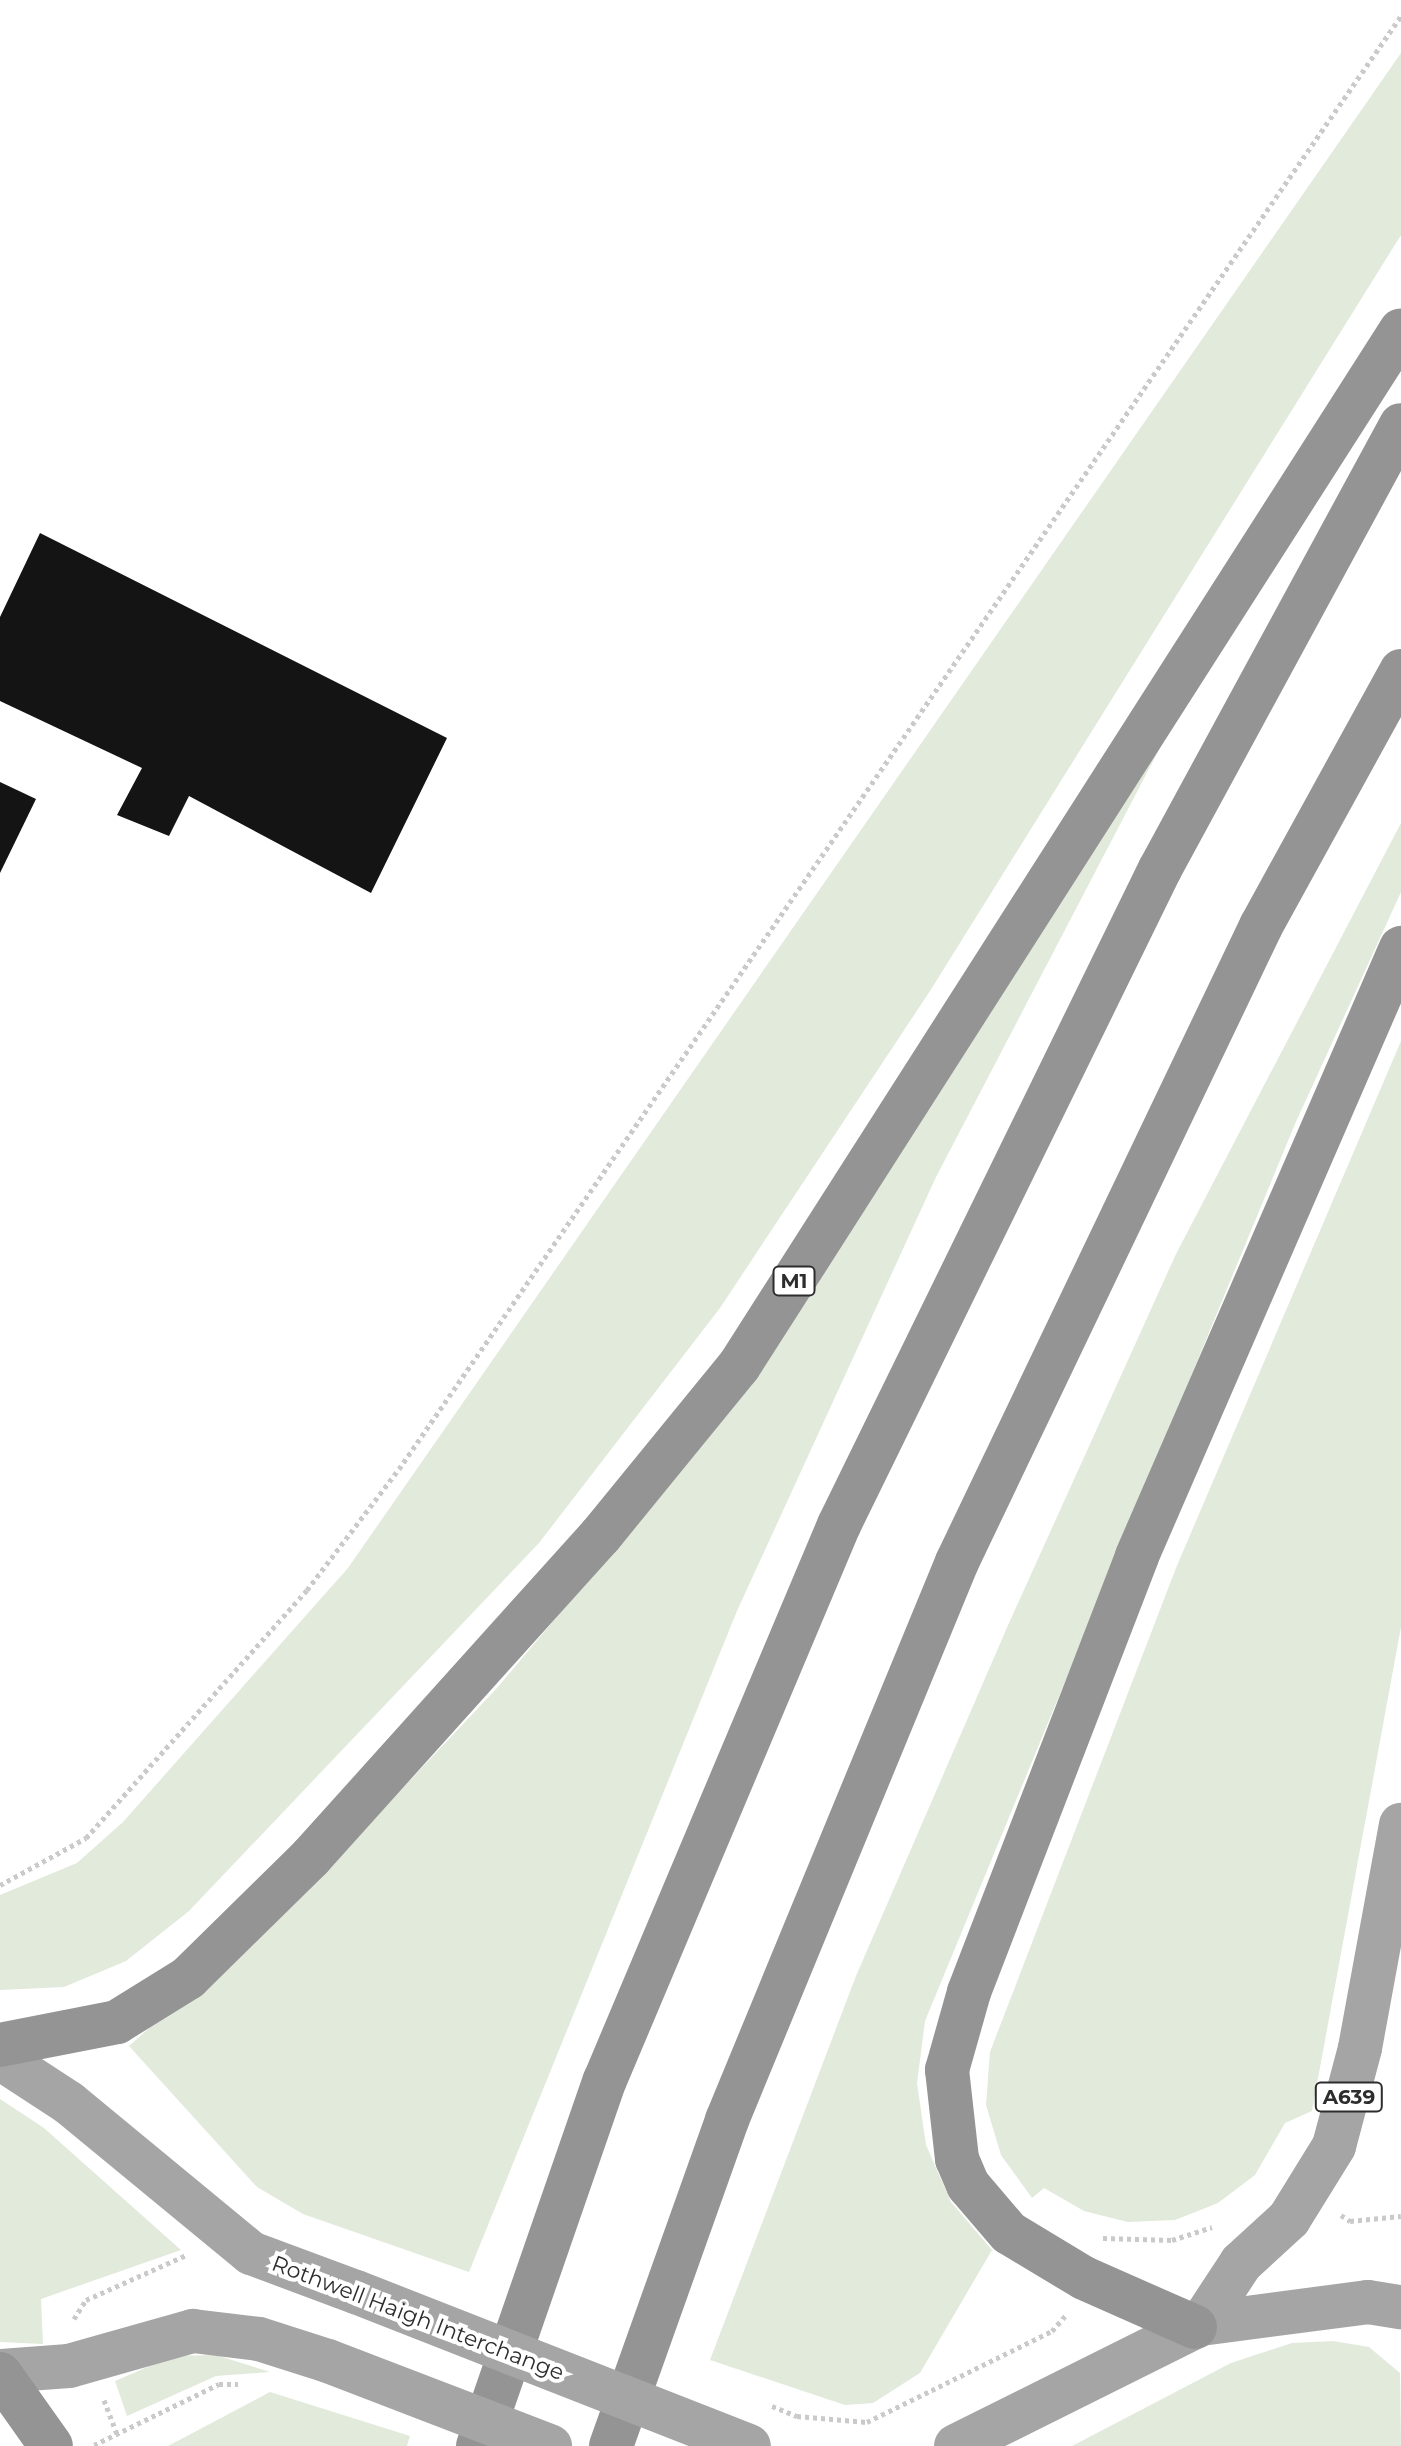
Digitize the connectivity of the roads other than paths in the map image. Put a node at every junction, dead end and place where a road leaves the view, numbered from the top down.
1 (1401, 330) edge
2 (1401, 425) edge
3 (1401, 671) edge
4 (1401, 948) edge
5 (1401, 1825) edge
6 (0, 2045) edge
7 (0, 2058) edge
8 (1401, 2307) edge
9 (1198, 2326) junction
10 (0, 2372) edge
11 (51, 2446) edge
12 (478, 2446) edge
13 (550, 2446) edge
14 (611, 2446) edge
15 (749, 2446) edge
16 (956, 2446) edge

1 - 6 highway, M1
2 - 12 highway
3 - 14 highway
4 - 9 highway
5 - 9 main road, A639
7 - 15 main road, Rothwell Haigh Interchange, bridge
8 - 9 main road
9 - 16 main road
10 - 11 highway
10 - 13 main road, bridge

